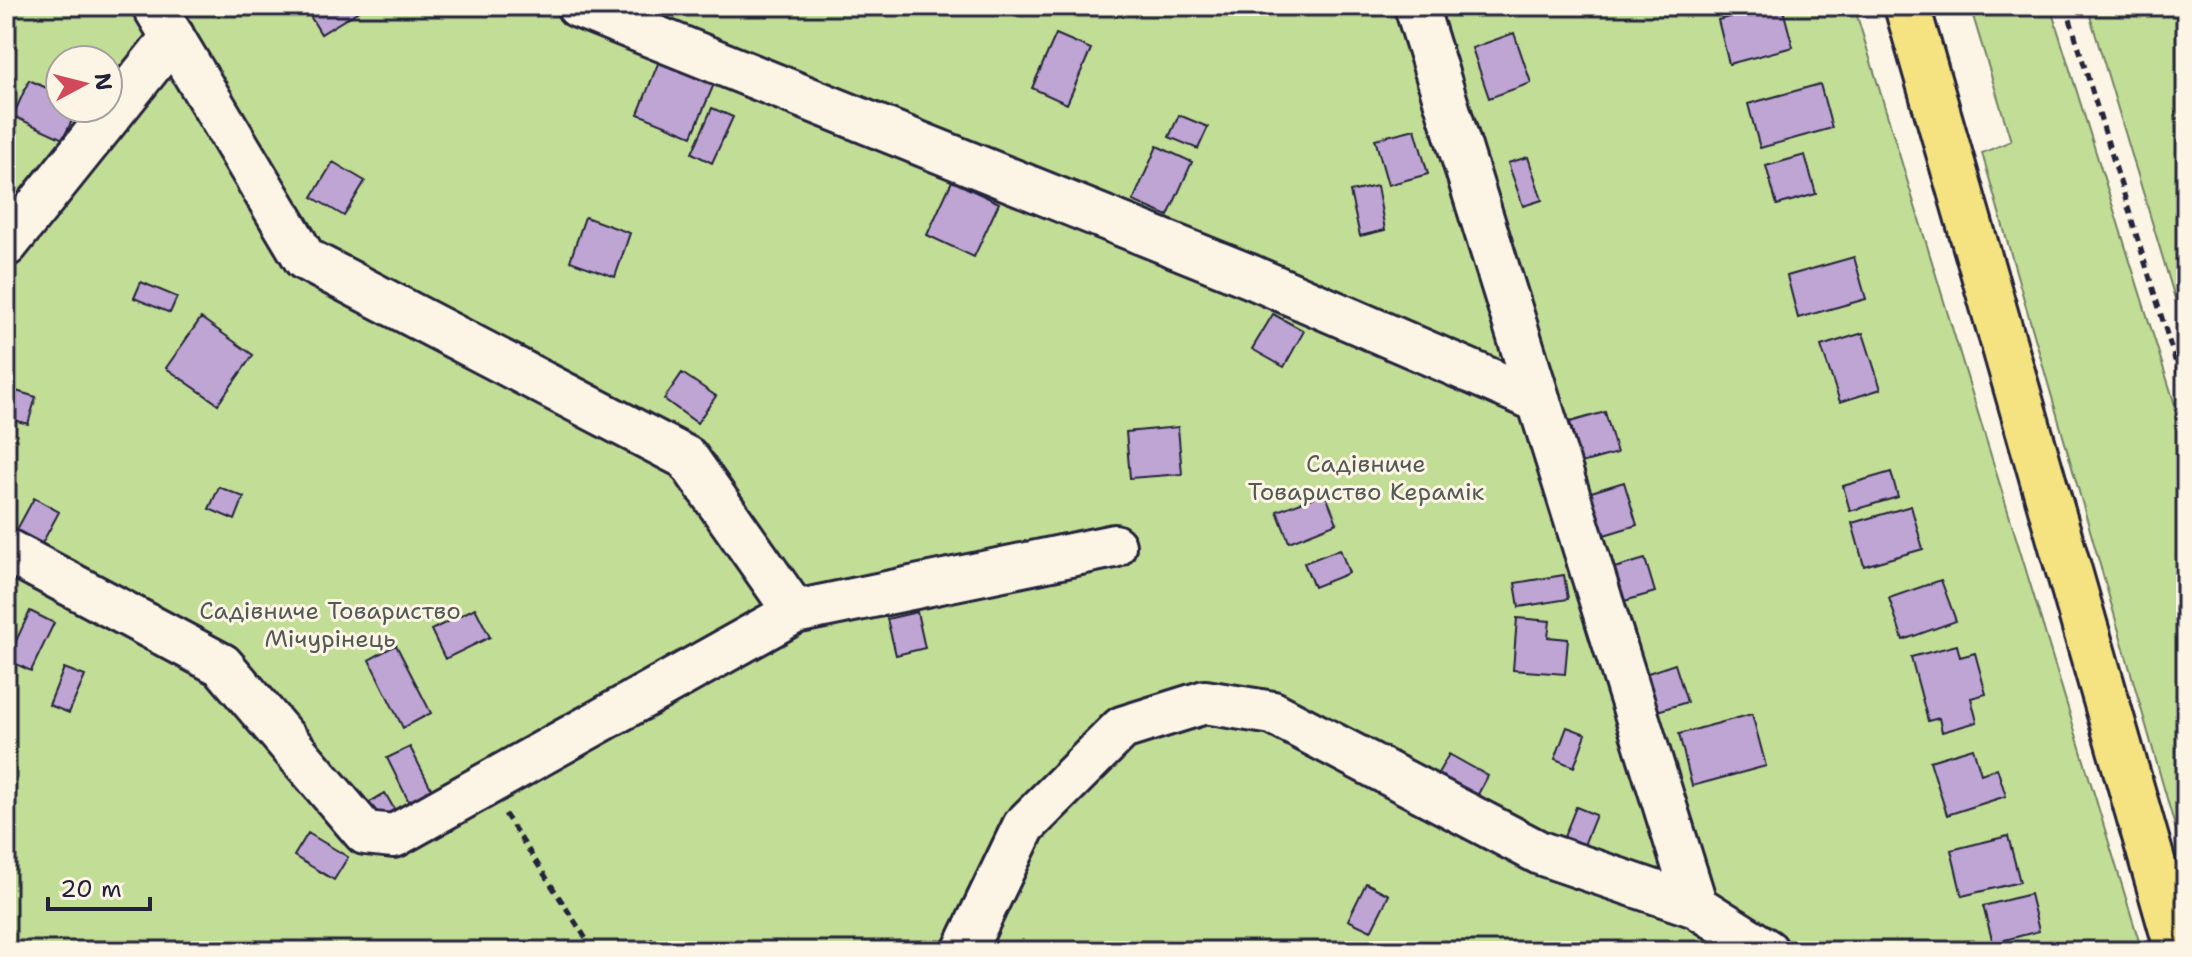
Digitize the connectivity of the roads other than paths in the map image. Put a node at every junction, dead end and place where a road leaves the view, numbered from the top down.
1 (578, 6) edge
2 (1416, 6) edge
3 (1907, 6) edge
4 (163, 22) edge
5 (6, 245) edge
6 (1539, 401) junction
7 (1114, 546) dead end
8 (6, 550) edge
9 (795, 612) junction
10 (1696, 906) junction
11 (964, 951) edge
12 (1767, 951) edge
13 (2178, 951) edge

1 - 6 street
2 - 6 street
3 - 13 main road
4 - 5 street
4 - 9 street
6 - 10 street
7 - 9 street
8 - 9 street
10 - 11 street
10 - 12 street

